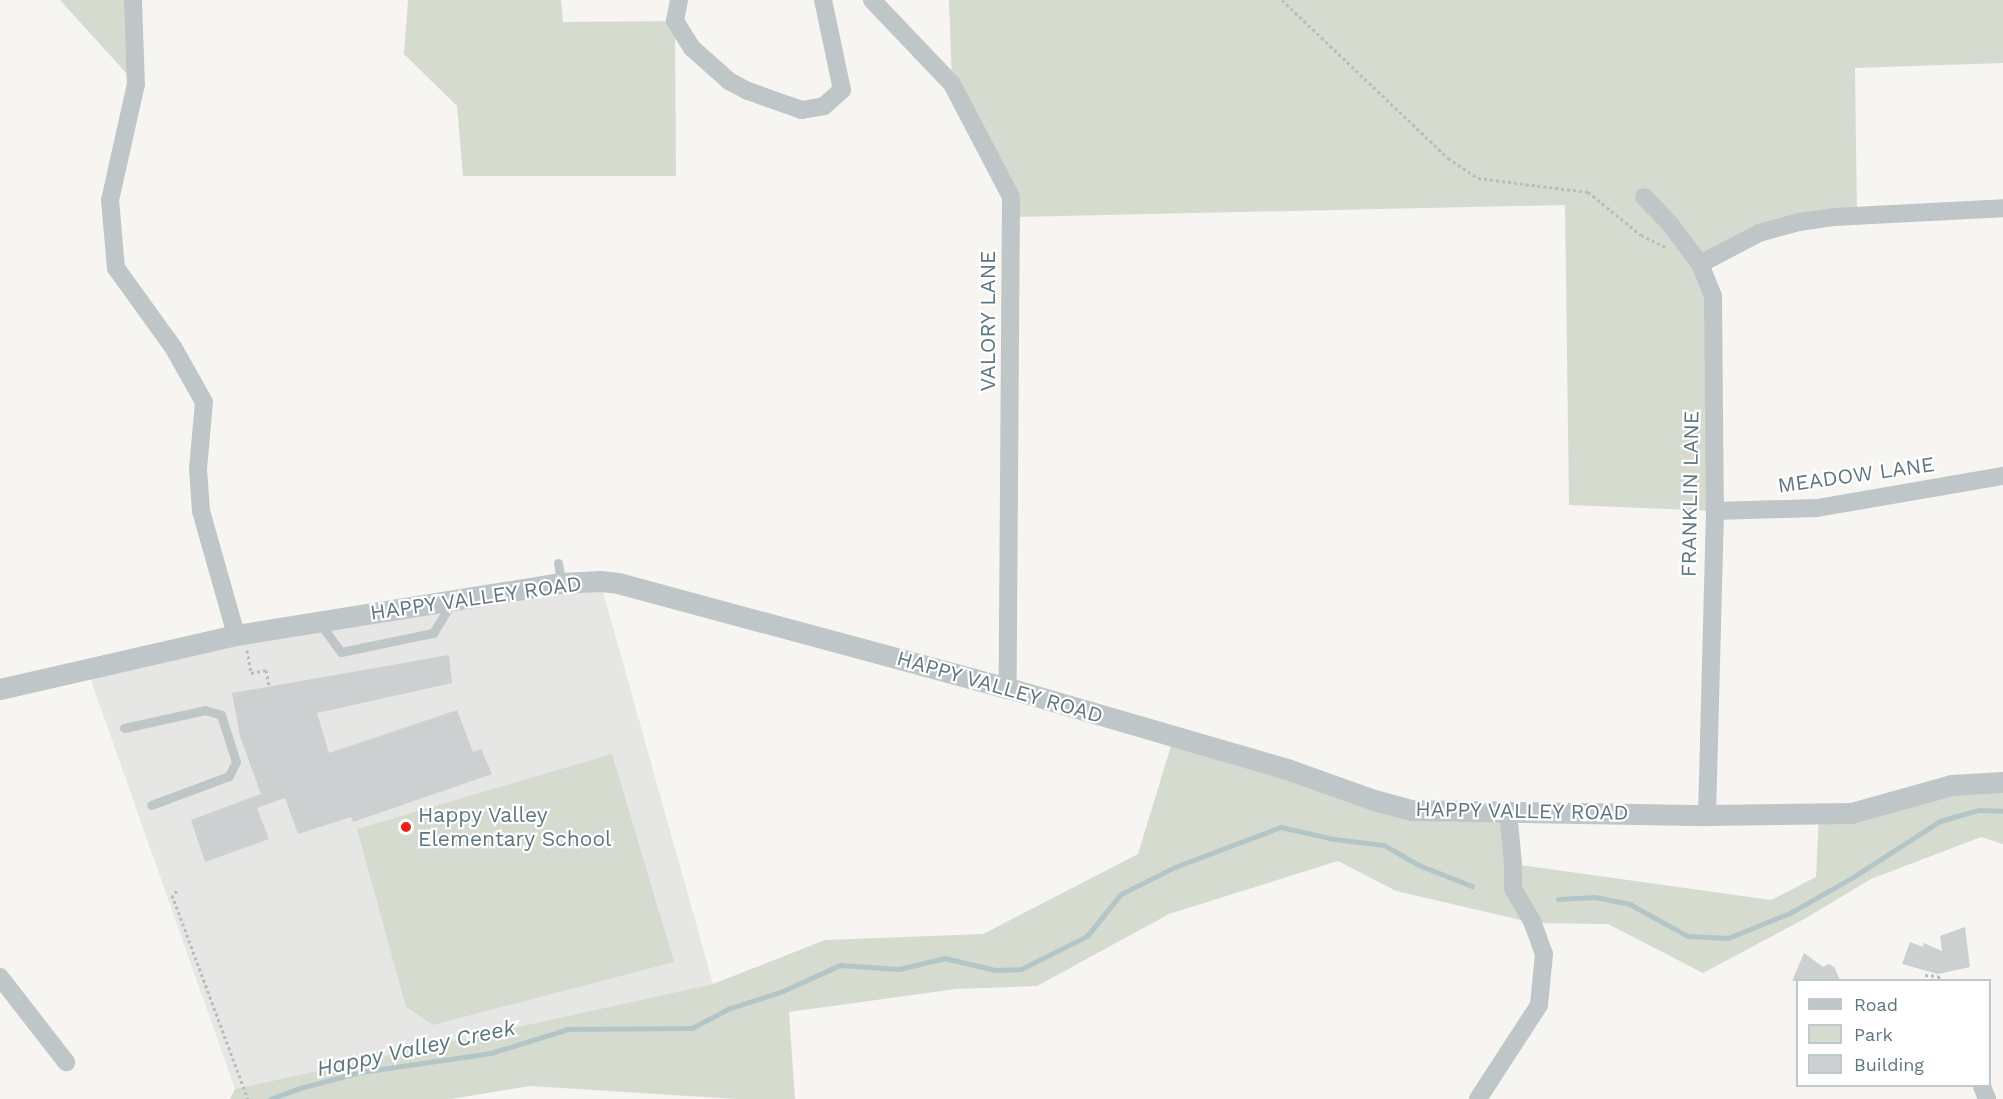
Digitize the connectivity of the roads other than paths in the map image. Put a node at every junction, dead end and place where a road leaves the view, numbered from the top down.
1 (133, 0) edge
2 (679, 0) edge
3 (824, 0) edge
4 (872, 0) edge
5 (1644, 197) dead end
6 (2003, 208) edge
7 (1700, 264) junction
8 (2003, 476) edge
9 (1715, 511) junction
10 (453, 600) junction
11 (319, 622) junction
12 (240, 634) junction
13 (1008, 688) junction
14 (0, 689) edge
15 (124, 728) dead end
16 (2003, 782) edge
17 (152, 805) dead end
18 (1508, 811) junction
19 (1707, 815) junction
20 (0, 977) edge
21 (66, 1062) dead end
22 (1478, 1099) edge

1 - 12 street
2 - 3 street
4 - 13 street, VALORY LANE
5 - 7 street, FRANKLIN LANE
6 - 7 street
7 - 9 street, FRANKLIN LANE
8 - 9 street, MEADOW LANE
9 - 19 street, FRANKLIN LANE
10 - 11 street, HAPPY VALLEY ROAD
10 - 11 lane
10 - 13 street, HAPPY VALLEY ROAD
11 - 12 street, HAPPY VALLEY ROAD
12 - 14 street, HAPPY VALLEY ROAD
13 - 18 street, HAPPY VALLEY ROAD
15 - 17 lane
16 - 19 street, HAPPY VALLEY ROAD
18 - 19 street, HAPPY VALLEY ROAD
18 - 22 street
20 - 21 street

